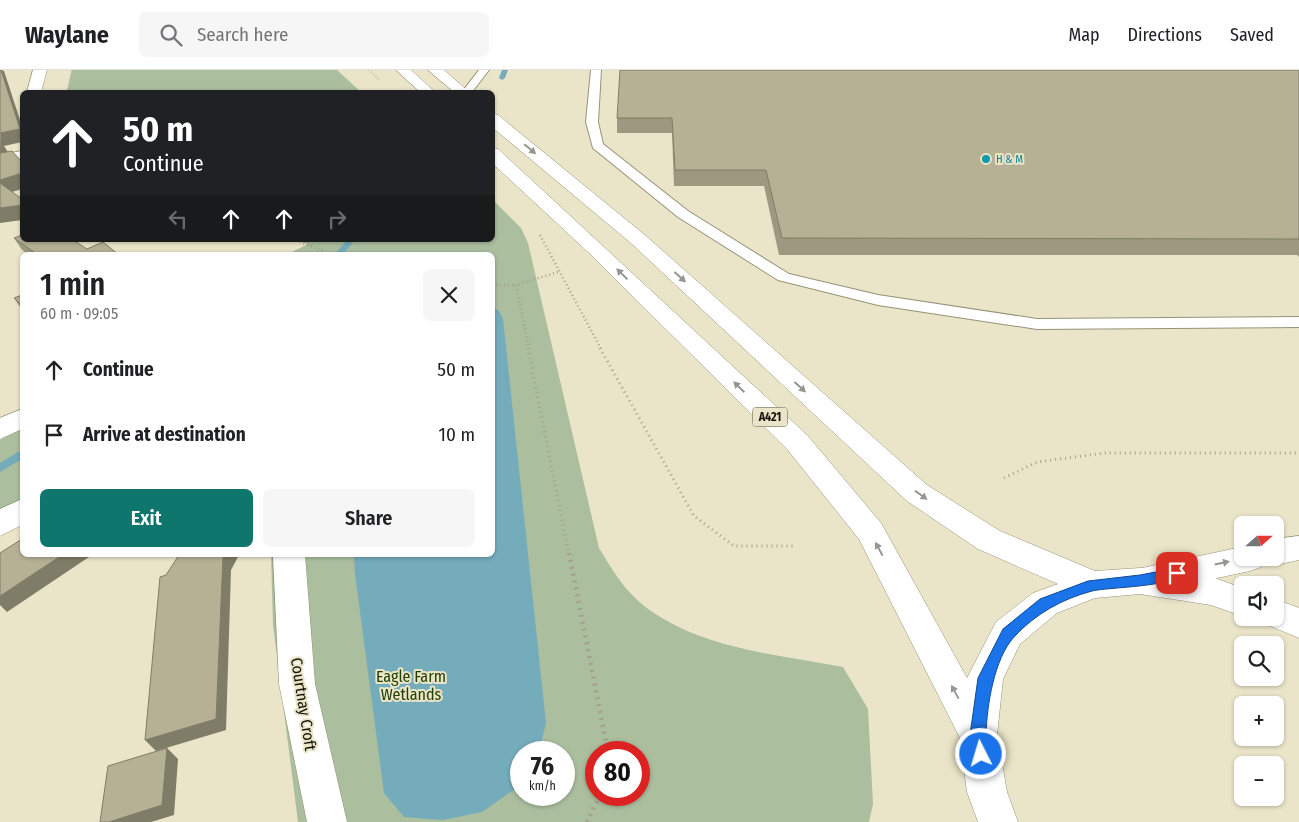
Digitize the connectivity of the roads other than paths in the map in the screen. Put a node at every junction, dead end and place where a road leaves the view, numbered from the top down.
1 (40, 70) edge
2 (403, 70) edge
3 (435, 70) edge
4 (484, 70) edge
5 (596, 70) edge
6 (35, 90) edge
7 (426, 90) edge
8 (460, 90) edge
9 (469, 90) edge
10 (495, 120) edge
11 (20, 156) edge
12 (495, 156) edge
13 (0, 160) edge
14 (1299, 322) edge
15 (20, 419) edge
16 (0, 430) edge
17 (20, 511) edge
18 (0, 524) edge
19 (1299, 548) edge
20 (1284, 550) edge
21 (289, 557) edge
22 (1234, 561) edge
23 (1140, 581) junction
24 (1093, 585) junction
25 (1234, 599) edge
26 (1284, 617) edge
27 (1299, 623) edge
28 (978, 735) junction
29 (327, 822) edge
30 (998, 822) edge

1 - 6 main road
2 - 7 main road
3 - 8 main road
4 - 9 lane
5 - 14 lane
10 -> 24 main road
11 - 13 main road
28 -> 12 main road, A421
15 - 16 main road
17 - 18 main road
19 - 20 main road
21 - 29 main road, Courtnay Croft
23 -> 22 main road
23 - 24 main road
23 - 25 main road
24 - 28 main road
26 - 27 main road
28 - 30 main road

